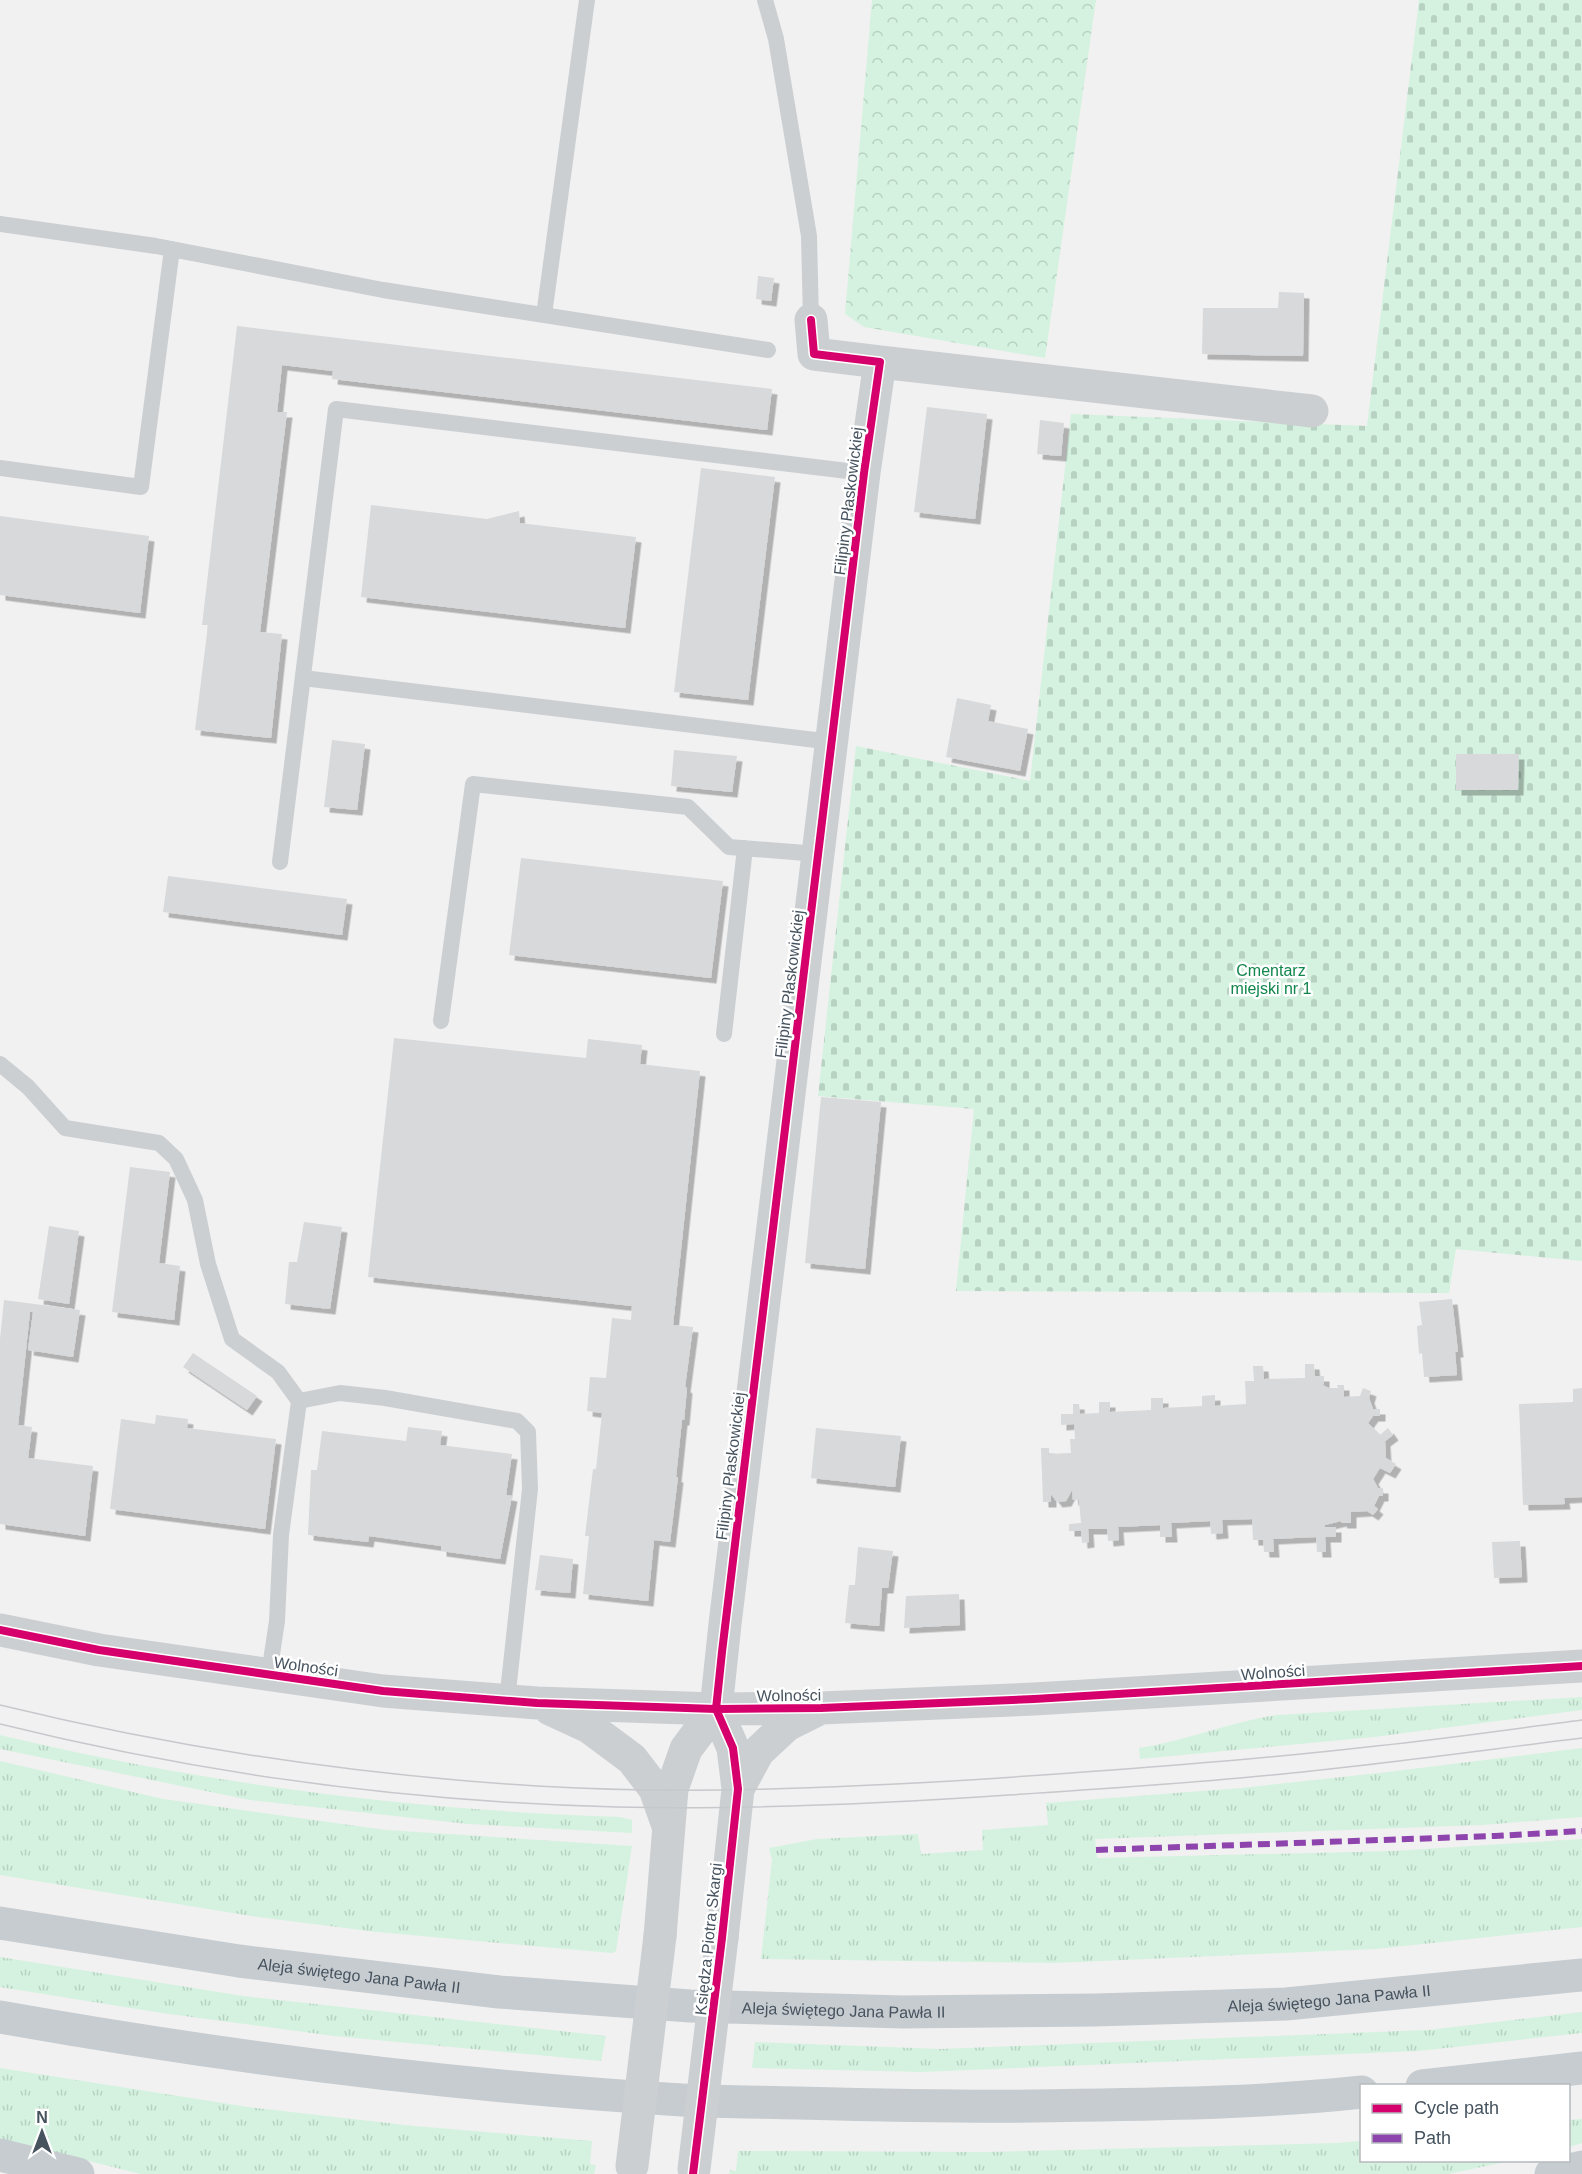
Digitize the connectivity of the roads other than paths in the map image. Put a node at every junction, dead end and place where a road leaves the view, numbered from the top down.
1 (587, 0) edge
2 (765, 0) edge
3 (0, 224) edge
4 (172, 249) junction
5 (544, 315) junction
6 (811, 320) joint
7 (768, 350) dead end
8 (880, 362) junction
9 (1312, 411) dead end
10 (0, 468) edge
11 (864, 473) junction
12 (303, 678) junction
13 (832, 742) junction
14 (745, 848) junction
15 (818, 854) junction
16 (280, 862) dead end
17 (441, 1021) dead end
18 (724, 1034) dead end
19 (0, 1065) edge
20 (299, 1401) junction
21 (0, 1630) edge
22 (1582, 1666) edge
23 (269, 1674) junction
24 (522, 1702) junction
25 (821, 1708) junction
26 (716, 1709) junction
27 (738, 1789) junction
28 (670, 1834) junction
29 (0, 1923) edge
30 (1582, 1975) edge
31 (0, 2016) edge
32 (1582, 2068) edge
33 (1431, 2084) edge
34 (1360, 2092) edge
35 (0, 2155) edge
36 (1582, 2167) edge
37 (631, 2170) edge
38 (693, 2171) edge
39 (78, 2174) edge
40 (1551, 2174) edge

1 - 5 lane
2 - 6 lane
3 - 4 lane
4 - 5 lane
4 - 10 lane
5 - 7 lane
6 - 8 street
8 - 9 street
8 - 11 street, Filipiny Płaskowickiej
11 - 12 lane
11 - 13 street, Filipiny Płaskowickiej
12 - 13 lane
12 - 16 lane
13 - 15 street, Filipiny Płaskowickiej
14 - 15 lane
14 - 17 lane
14 - 18 lane
15 - 26 street, Filipiny Płaskowickiej
19 - 20 lane
20 - 23 lane
20 - 24 lane
21 - 23 street, Wolności
22 - 25 street, Wolności
23 - 24 street, Wolności
24 - 26 street, Wolności
24 - 28 street
25 - 26 street, Wolności
25 - 27 street
26 - 27 street, Księdza Piotra Skargi
26 - 28 street
27 - 38 street, Księdza Piotra Skargi, bridge
28 - 37 street, bridge
29 - 30 main road, Aleja świętego Jana Pawła II
31 - 34 main road
32 - 33 main road
35 - 39 main road
36 - 40 main road

